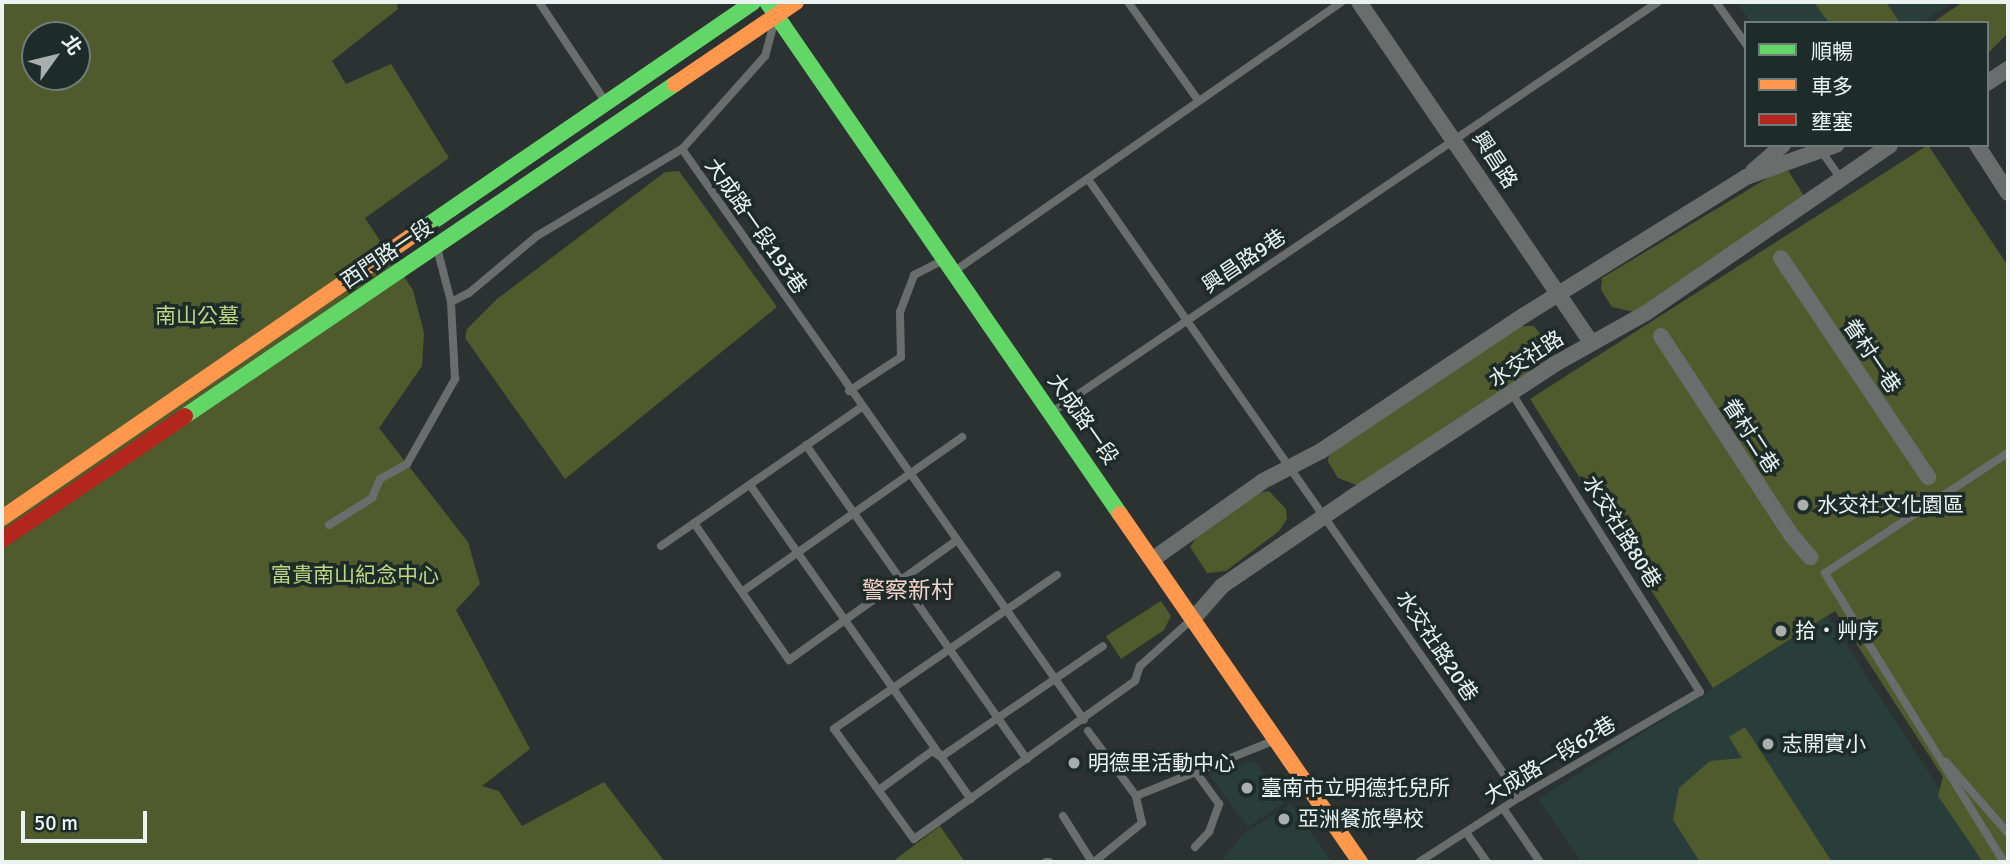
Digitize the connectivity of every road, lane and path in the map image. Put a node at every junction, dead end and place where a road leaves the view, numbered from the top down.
1 (539, 2) edge
2 (752, 2) edge
3 (796, 2) edge
4 (1128, 2) edge
5 (1341, 2) edge
6 (1359, 2) edge
7 (1658, 2) edge
8 (1716, 2) edge
9 (771, 9) edge
10 (1744, 41) edge
11 (2008, 69) edge
12 (1989, 82) edge
13 (1198, 100) junction
14 (606, 102) junction
15 (1457, 140) junction
16 (1781, 147) edge
17 (1825, 147) edge
18 (1887, 147) edge
19 (1979, 147) edge
20 (682, 149) junction
21 (1746, 177) junction
22 (1840, 177) junction
23 (1088, 178) junction
24 (2008, 193) edge
25 (424, 228) junction
26 (436, 246) junction
27 (1782, 258) dead end
28 (950, 265) junction
29 (1558, 295) junction
30 (451, 302) junction
31 (1188, 319) junction
32 (1661, 336) dead end
33 (1592, 343) junction
34 (849, 391) junction
35 (1513, 393) junction
36 (862, 407) junction
37 (1052, 412) junction
38 (962, 437) dead end
39 (806, 445) junction
40 (2008, 453) edge
41 (1289, 465) junction
42 (911, 474) junction
43 (1928, 477) dead end
44 (750, 485) junction
45 (853, 513) junction
46 (1326, 516) junction
47 (2, 518) edge
48 (694, 523) junction
49 (329, 525) dead end
50 (2, 540) edge
51 (957, 540) junction
52 (662, 547) dead end
53 (797, 551) junction
54 (1810, 557) dead end
55 (1153, 559) junction
56 (1057, 575) dead end
57 (900, 578) junction
58 (743, 591) junction
59 (1005, 609) junction
60 (846, 619) junction
61 (1193, 619) junction
62 (1103, 646) dead end
63 (949, 648) junction
64 (1055, 676) junction
65 (892, 687) junction
66 (1700, 692) joint
67 (998, 716) junction
68 (1084, 720) junction
69 (1088, 731) dead end
70 (1276, 740) junction
71 (1928, 741) junction
72 (940, 757) junction
73 (1027, 759) junction
74 (1196, 772) junction
75 (879, 790) junction
76 (1136, 796) junction
77 (1520, 797) junction
78 (971, 799) junction
79 (1505, 811) dead end
80 (1063, 816) dead end
81 (2008, 833) edge
82 (1468, 835) dead end
83 (1195, 847) dead end
84 (1093, 862) edge
85 (1360, 862) edge
86 (1419, 862) edge
87 (1487, 862) edge
88 (1540, 862) edge
89 (2004, 862) edge

1 - 14 lane
2 - 14 street, 西門路一段
3 - 9 street, 西門路一段
4 - 13 lane
5 - 13 lane
6 - 15 street, 興昌路
7 - 15 lane, 興昌路9巷
8 - 10 lane
9 - 20 lane, 大成路一段193巷
9 - 26 street, 西門路一段
9 - 28 street, 大成路一段
11 - 12 street
13 - 23 lane
14 - 25 street, 西門路一段
15 - 29 street, 興昌路
15 - 31 lane, 興昌路9巷
16 - 21 street, 水交社路
17 - 21 street, 水交社路
17 - 22 lane
18 - 22 street, 水交社路
19 - 24 street
20 - 30 lane
20 - 34 lane, 大成路一段193巷
21 - 29 street, 水交社路
22 - 33 street, 水交社路
23 - 28 lane
23 - 31 lane, 水交社路20巷
25 - 26 lane
25 - 47 street, 西門路一段
26 - 30 lane
26 - 50 street, 西門路一段
27 - 43 street, 眷村一巷
28 - 34 lane
28 - 37 street, 大成路一段
29 - 33 street, 興昌路
29 - 41 street, 水交社路
30 - 49 lane
31 - 37 lane, 興昌路9巷
31 - 41 lane, 水交社路20巷
32 - 54 street, 眷村二巷
33 - 35 street, 水交社路
34 - 36 lane, 大成路一段193巷
35 - 46 street, 水交社路
35 - 66 lane, 水交社路80巷
36 - 39 lane
36 - 42 lane, 大成路一段193巷
37 - 55 street, 大成路一段
38 - 42 lane
39 - 44 lane
39 - 45 lane
40 - 71 lane
41 - 46 lane, 水交社路20巷
41 - 55 street, 水交社路
42 - 45 lane
42 - 51 lane, 大成路一段193巷
44 - 48 lane
44 - 53 lane
45 - 53 lane
45 - 57 lane
46 - 61 street, 水交社路
46 - 77 lane, 水交社路20巷
48 - 52 lane
48 - 58 lane
51 - 57 lane
51 - 59 lane, 大成路一段193巷
53 - 58 lane
53 - 60 lane
55 - 61 street, 大成路一段
56 - 59 lane
57 - 60 lane
57 - 63 lane
58 - 60 lane
59 - 63 lane
59 - 64 lane, 大成路一段193巷
60 - 65 lane
61 - 68 lane
61 - 70 street, 大成路一段
62 - 64 lane
63 - 65 lane
63 - 67 lane
64 - 67 lane
64 - 68 lane, 大成路一段193巷
65 - 72 lane
65 - 75 lane
66 - 77 lane, 大成路一段62巷
67 - 72 lane
67 - 73 lane
68 - 73 lane
69 - 76 lane
70 - 74 lane
70 - 85 street, 大成路一段
71 - 81 lane
71 - 89 lane
72 - 75 lane
72 - 78 lane
73 - 78 lane
74 - 76 lane
74 - 83 lane
75 - 78 lane
76 - 84 lane
77 - 86 lane, 大成路一段62巷
79 - 88 lane
80 - 84 lane
82 - 87 lane

